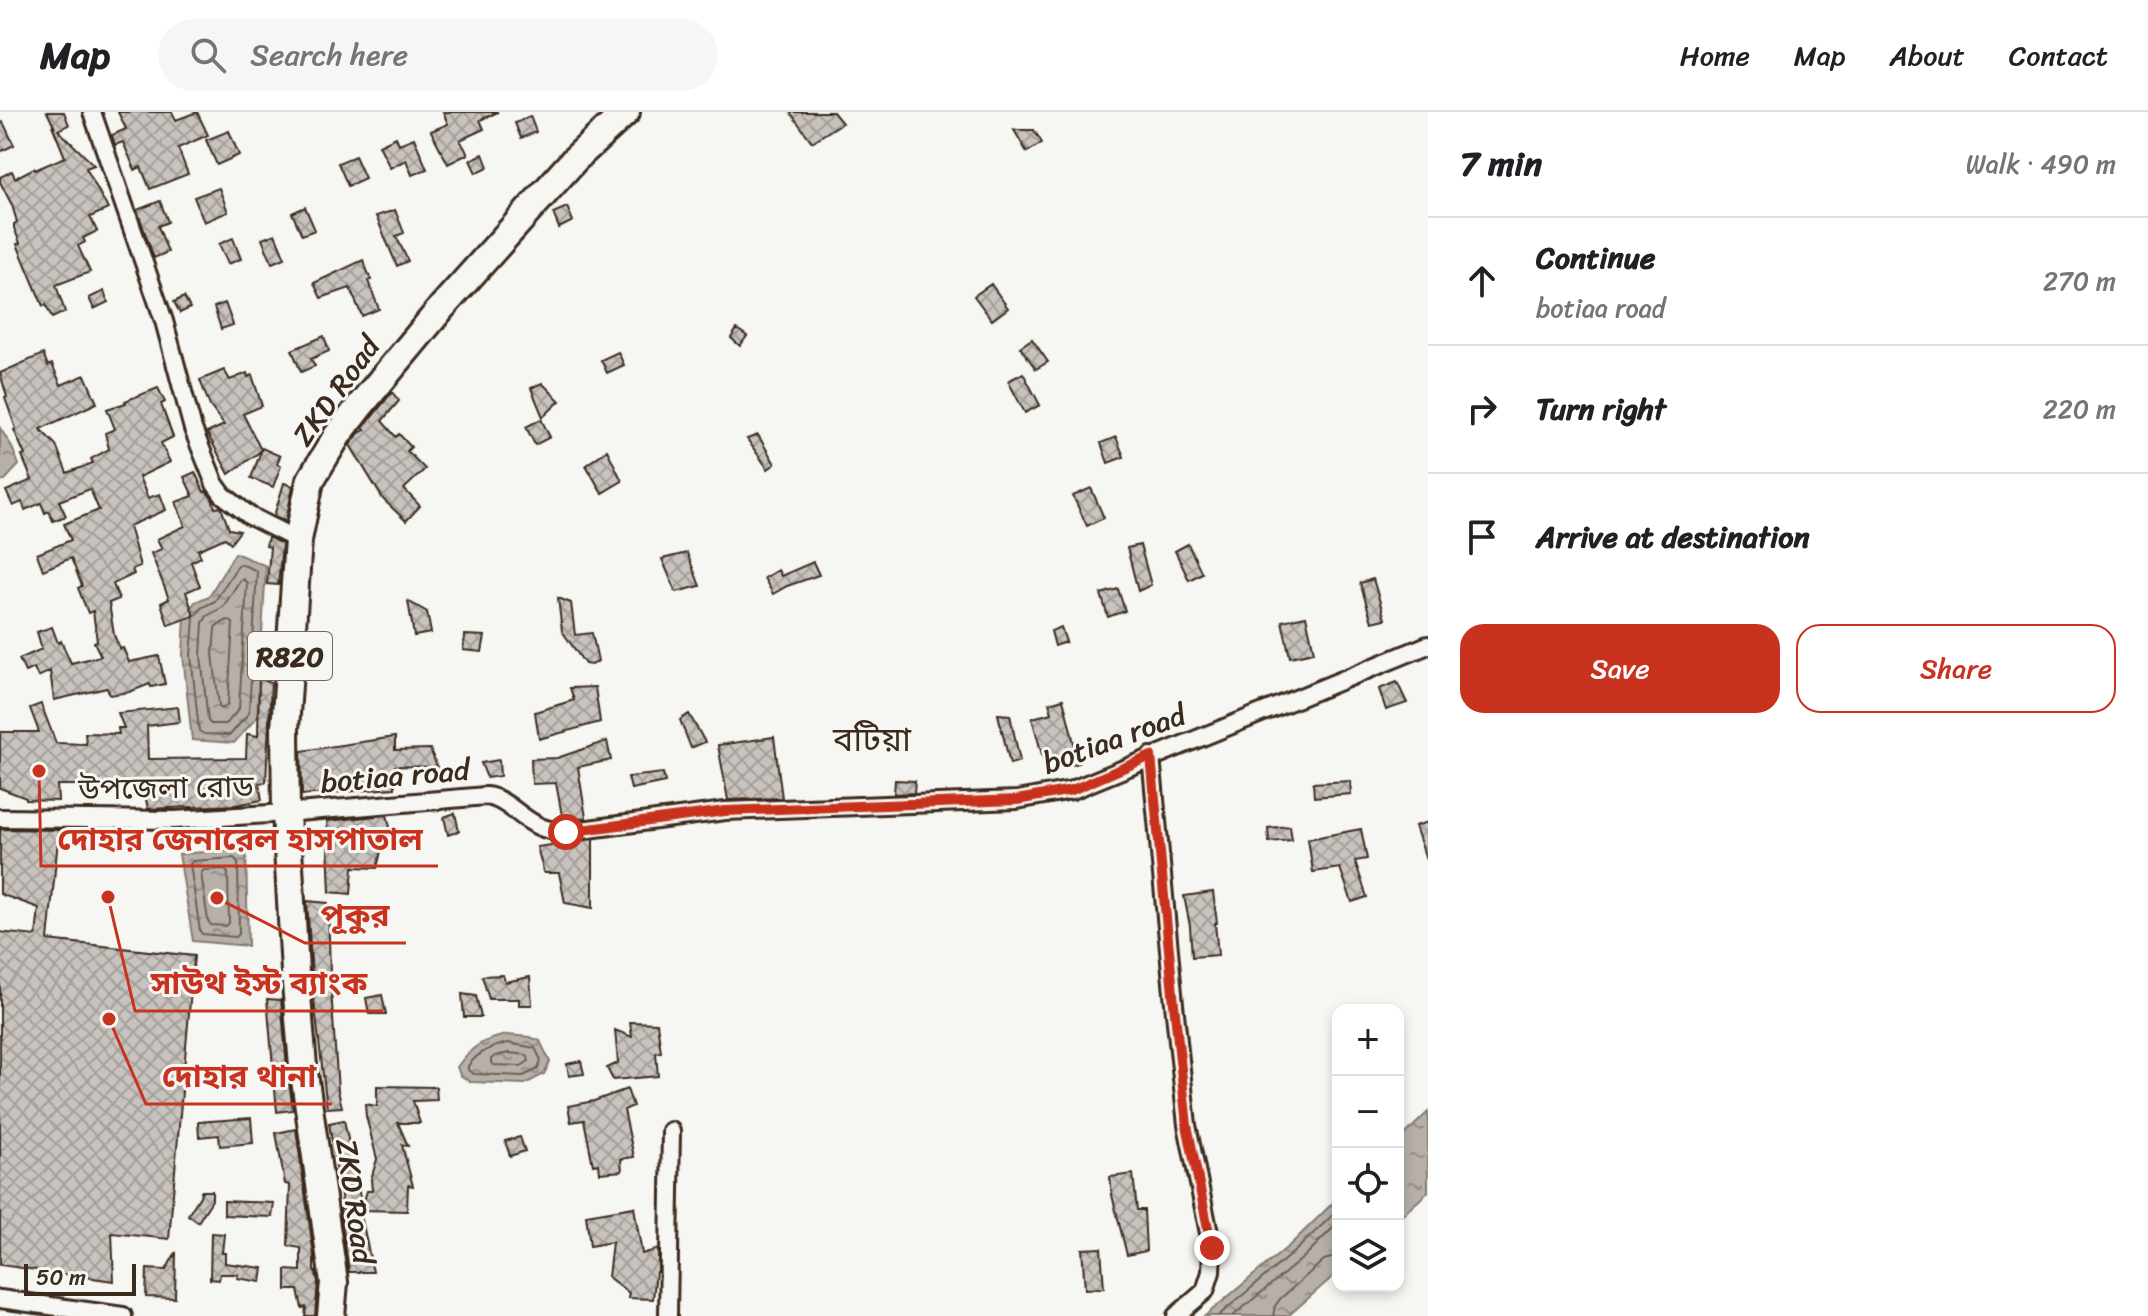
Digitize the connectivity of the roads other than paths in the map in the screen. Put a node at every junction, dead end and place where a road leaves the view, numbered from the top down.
1 (92, 112) edge
2 (626, 112) edge
3 (298, 540) junction
4 (1428, 645) edge
5 (1151, 756) junction
6 (286, 813) junction
7 (0, 818) edge
8 (671, 1131) dead end
9 (0, 1299) edge
10 (123, 1316) edge
11 (331, 1316) edge
12 (668, 1316) edge
13 (1176, 1316) edge

1 - 3 street
2 - 3 main road, ZKD Road / R820
3 - 6 main road, ZKD Road / R820
4 - 5 street, botiaa road
5 - 6 street, botiaa road
5 - 13 street
6 - 7 street, উপজেলা রোড
6 - 11 main road, ZKD Road / R820
8 - 12 street
9 - 10 street

